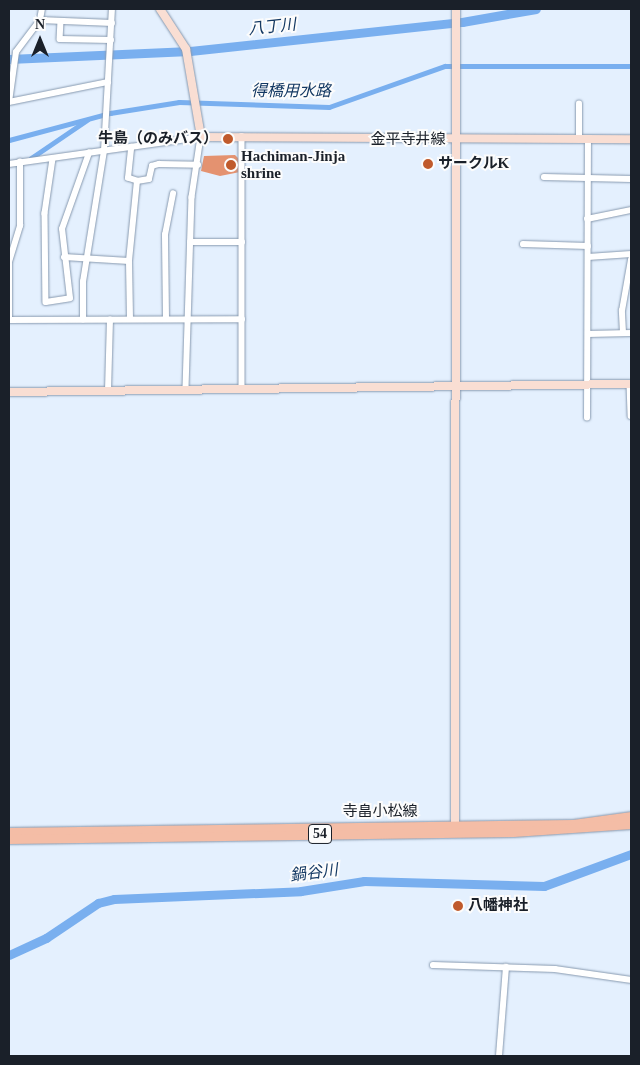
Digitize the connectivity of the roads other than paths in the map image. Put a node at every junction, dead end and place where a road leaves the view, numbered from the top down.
1 (42, 9) edge
2 (112, 9) edge
3 (160, 9) edge
4 (456, 9) edge
5 (40, 20) junction
6 (61, 21) junction
7 (112, 23) junction
8 (111, 40) junction
9 (108, 82) junction
10 (579, 104) dead end
11 (242, 136) junction
12 (201, 137) junction
13 (631, 139) edge
14 (579, 140) junction
15 (588, 140) junction
16 (456, 141) junction
17 (131, 147) junction
18 (104, 151) junction
19 (89, 153) junction
20 (53, 158) junction
21 (20, 162) junction
22 (9, 164) edge
23 (198, 165) junction
24 (544, 177) dead end
25 (587, 177) junction
26 (631, 179) edge
27 (137, 181) junction
28 (173, 194) dead end
29 (631, 210) edge
30 (587, 219) junction
31 (190, 242) junction
32 (242, 242) junction
33 (523, 244) dead end
34 (588, 246) junction
35 (631, 254) edge
36 (64, 257) junction
37 (588, 257) junction
38 (86, 258) junction
39 (631, 260) edge
40 (128, 261) junction
41 (9, 262) edge
42 (166, 319) junction
43 (188, 319) junction
44 (242, 319) junction
45 (9, 320) edge
46 (83, 320) junction
47 (110, 320) junction
48 (130, 320) junction
49 (623, 333) junction
50 (631, 333) edge
51 (588, 334) junction
52 (631, 384) edge
53 (587, 385) junction
54 (456, 386) junction
55 (242, 388) junction
56 (186, 390) junction
57 (9, 392) edge
58 (108, 392) junction
59 (631, 416) edge
60 (587, 418) dead end
61 (631, 816) edge
62 (631, 824) edge
63 (455, 829) junction
64 (9, 832) edge
65 (9, 839) edge
66 (433, 966) dead end
67 (506, 967) junction
68 (631, 980) edge
69 (499, 1056) edge

1 - 5 street
2 - 7 street
3 - 12 street
4 - 16 street
5 - 6 street
5 - 9 street
6 - 7 street
6 - 8 street
7 - 8 street
8 - 9 street
9 - 18 street
10 - 14 street
11 - 12 street, 金平寺井線
11 - 16 street, 金平寺井線
11 - 32 street
12 - 17 street
12 - 23 street
13 - 15 street, 金平寺井線
14 - 15 street, 金平寺井線
14 - 16 street, 金平寺井線
15 - 25 street
16 - 54 street
17 - 18 street
17 - 27 street
18 - 19 street
18 - 38 street
19 - 20 street
19 - 36 street
20 - 21 street
20 - 36 street
21 - 22 street
21 - 41 street
23 - 27 street
23 - 31 street
24 - 25 street
25 - 26 street
25 - 30 street
27 - 40 street
28 - 42 street
29 - 30 street
30 - 34 street
31 - 32 street
31 - 43 street
32 - 44 street
33 - 34 street
34 - 37 street
35 - 37 street
36 - 38 street
37 - 51 street
38 - 40 street
38 - 46 street
39 - 49 street
40 - 48 street
41 - 45 street
42 - 43 street
42 - 48 street
43 - 44 street
43 - 56 street
44 - 55 street
45 - 46 street
46 - 47 street
47 - 48 street
47 - 58 street
49 - 50 street
49 - 51 street
51 - 53 street
52 - 53 street
52 - 59 street
53 - 54 street
53 - 60 street
54 - 55 street
54 - 63 street
55 - 56 street
56 - 58 street
57 - 58 street
61 - 63 main road, 寺畠小松線 / 54
62 - 63 main road, 寺畠小松線 / 54
63 - 64 main road, 寺畠小松線 / 54
63 - 65 main road, 寺畠小松線 / 54
66 - 67 street
67 - 68 street
67 - 69 street

